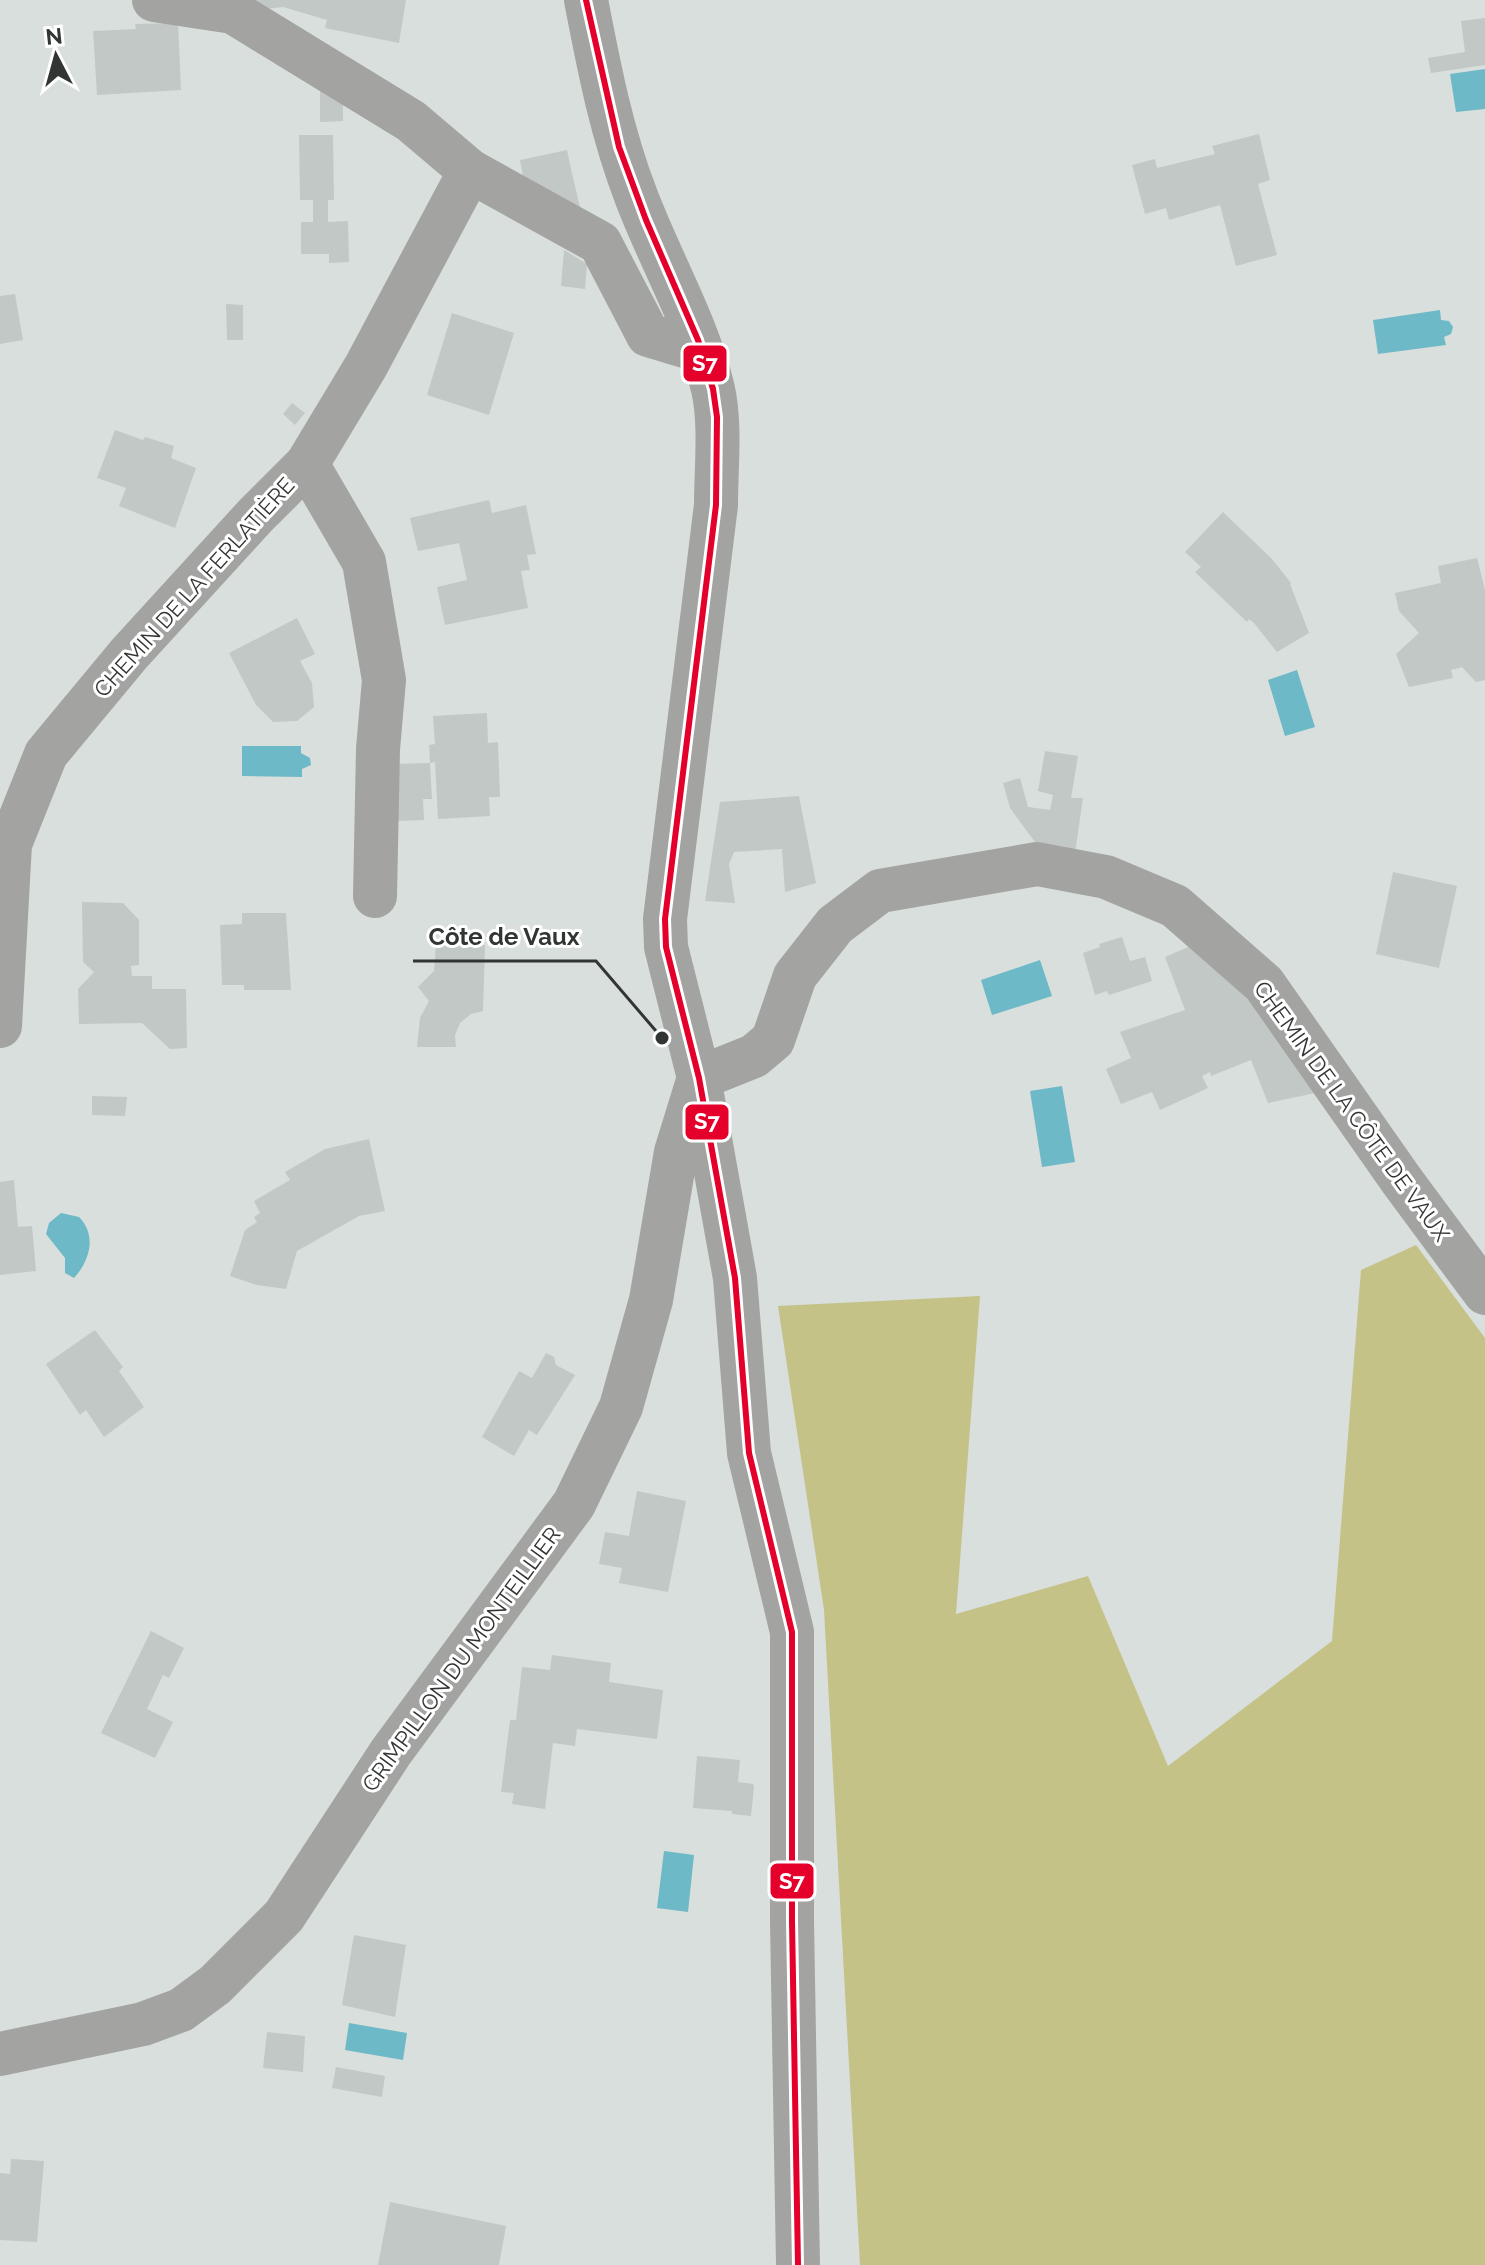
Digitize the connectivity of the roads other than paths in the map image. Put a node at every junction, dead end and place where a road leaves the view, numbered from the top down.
1 (154, 0) edge
2 (586, 0) edge
3 (470, 171) junction
4 (701, 351) junction
5 (307, 464) junction
6 (375, 896) dead end
7 (0, 1026) edge
8 (699, 1078) junction
9 (1485, 1293) edge
10 (0, 2054) edge
11 (798, 2265) edge

1 - 3 street
2 - 4 street
3 - 4 street
3 - 5 street, CHEMIN DE LA FERLATIÈRE
4 - 8 street
5 - 6 street
5 - 7 street, CHEMIN DE LA FERLATIÈRE
8 - 9 street, CHEMIN DE LA CÔTE DE VAUX
8 - 10 street, GRIMPILLON DU MONTEILLIER
8 - 11 street

